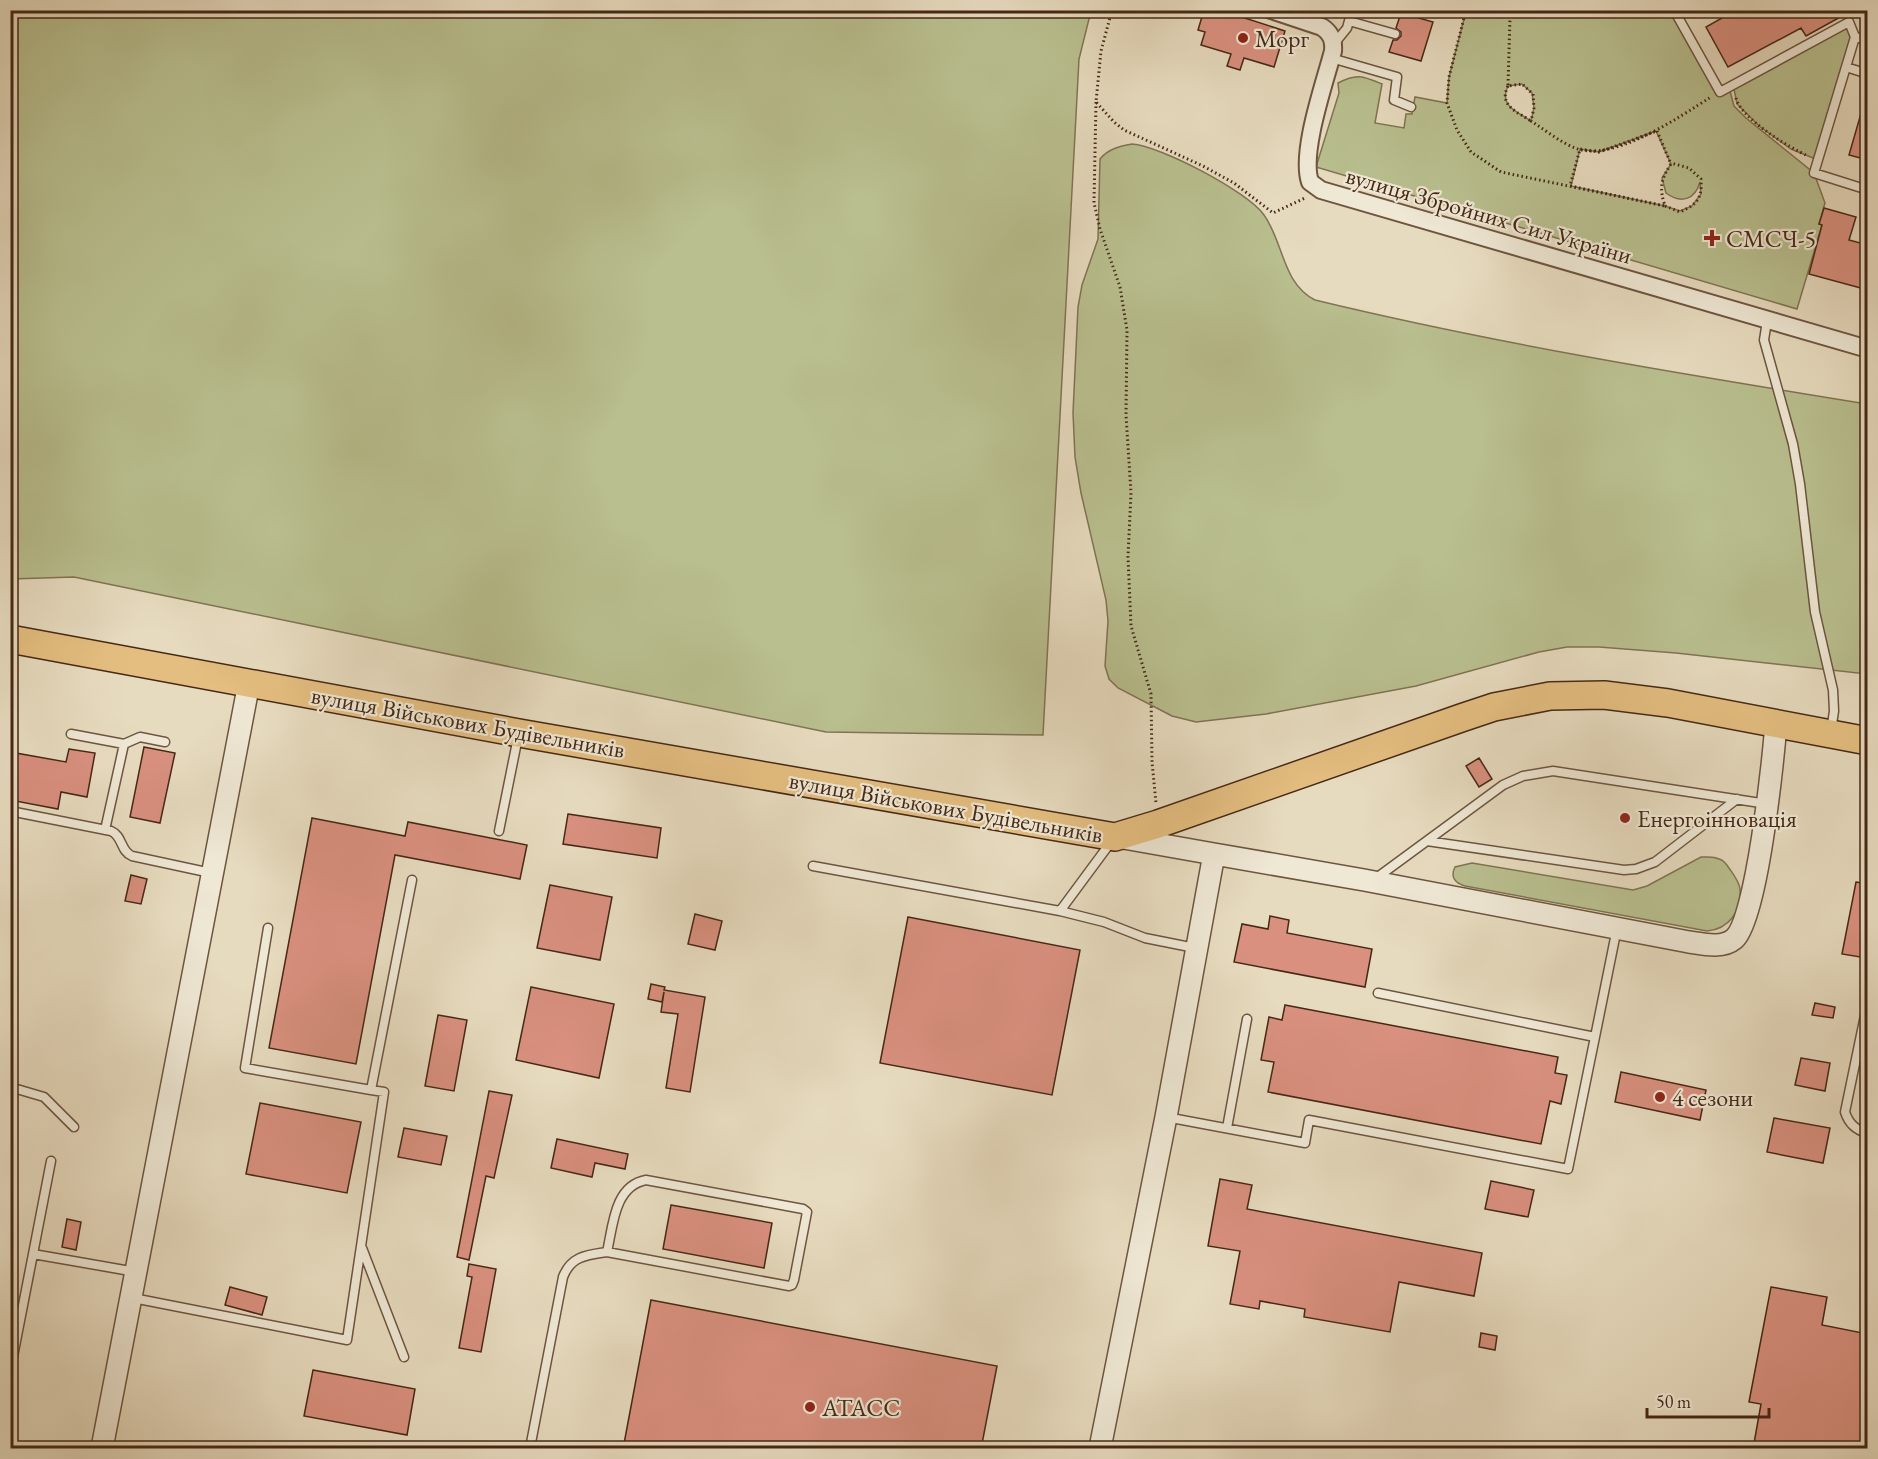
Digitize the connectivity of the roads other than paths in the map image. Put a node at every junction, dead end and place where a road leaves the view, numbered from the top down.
1 (1271, 10) edge
2 (1352, 10) edge
3 (1674, 10) edge
4 (1349, 21) junction
5 (1395, 34) dead end
6 (1856, 37) junction
7 (1868, 40) edge
8 (1333, 51) junction
9 (1846, 67) junction
10 (1868, 74) edge
11 (1411, 107) dead end
12 (1868, 190) edge
13 (1767, 321) junction
14 (1868, 350) edge
15 (10, 639) edge
16 (249, 683) junction
17 (1776, 724) junction
18 (519, 733) junction
19 (71, 734) dead end
20 (1830, 734) junction
21 (1868, 741) edge
22 (165, 742) dead end
23 (124, 744) junction
24 (1737, 799) junction
25 (1767, 804) junction
26 (10, 811) edge
27 (105, 830) junction
28 (499, 831) dead end
29 (1115, 837) junction
30 (1427, 841) junction
31 (1214, 854) junction
32 (813, 866) dead end
33 (213, 874) junction
34 (411, 880) dead end
35 (1372, 881) junction
36 (1060, 911) junction
37 (267, 927) dead end
38 (1617, 928) junction
39 (1196, 949) junction
40 (1378, 993) dead end
41 (1868, 1001) edge
42 (1247, 1019) dead end
43 (1595, 1037) junction
44 (10, 1087) edge
45 (371, 1090) junction
46 (1166, 1116) junction
47 (74, 1127) dead end
48 (1227, 1128) junction
49 (1868, 1134) edge
50 (51, 1161) dead end
51 (361, 1246) junction
52 (607, 1252) junction
53 (33, 1254) junction
54 (137, 1272) junction
55 (132, 1298) junction
56 (404, 1357) dead end
57 (10, 1372) edge
58 (102, 1449) edge
59 (530, 1449) edge
60 (1100, 1449) edge

1 - 8 street
2 - 4 lane
3 - 6 lane
4 - 5 lane
4 - 8 lane
6 - 7 lane
6 - 9 lane
8 - 11 lane
8 - 13 street, вулиця Збройних Сил України
9 - 10 lane
9 - 12 lane
13 - 14 street, вулиця Збройних Сил України
13 - 20 lane
15 - 16 main road, вулиця Військових Будівельників
16 - 18 main road, вулиця Військових Будівельників
16 - 33 street
17 - 20 main road, вулиця Військових Будівельників
17 - 25 street
17 - 29 main road, вулиця Військових Будівельників
18 - 28 lane
18 - 29 main road, вулиця Військових Будівельників
19 - 23 lane
20 - 21 main road, вулиця Військових Будівельників
22 - 23 lane
23 - 27 lane
24 - 25 lane
24 - 30 lane
24 - 30 lane
25 - 38 street
26 - 27 lane
27 - 33 lane
29 - 31 street
29 - 36 lane
30 - 35 lane
31 - 35 street
31 - 39 street
32 - 36 lane
33 - 54 street
34 - 45 lane
35 - 38 street
36 - 39 lane
37 - 45 lane
38 - 43 lane
39 - 46 street
40 - 43 lane
41 - 49 lane
42 - 48 lane
43 - 48 lane
44 - 47 lane
45 - 51 lane
46 - 48 lane
46 - 60 street
50 - 53 lane
51 - 55 lane
51 - 56 lane
52 - 52 lane
52 - 59 lane
53 - 54 lane
53 - 57 lane
54 - 55 street
55 - 58 street

